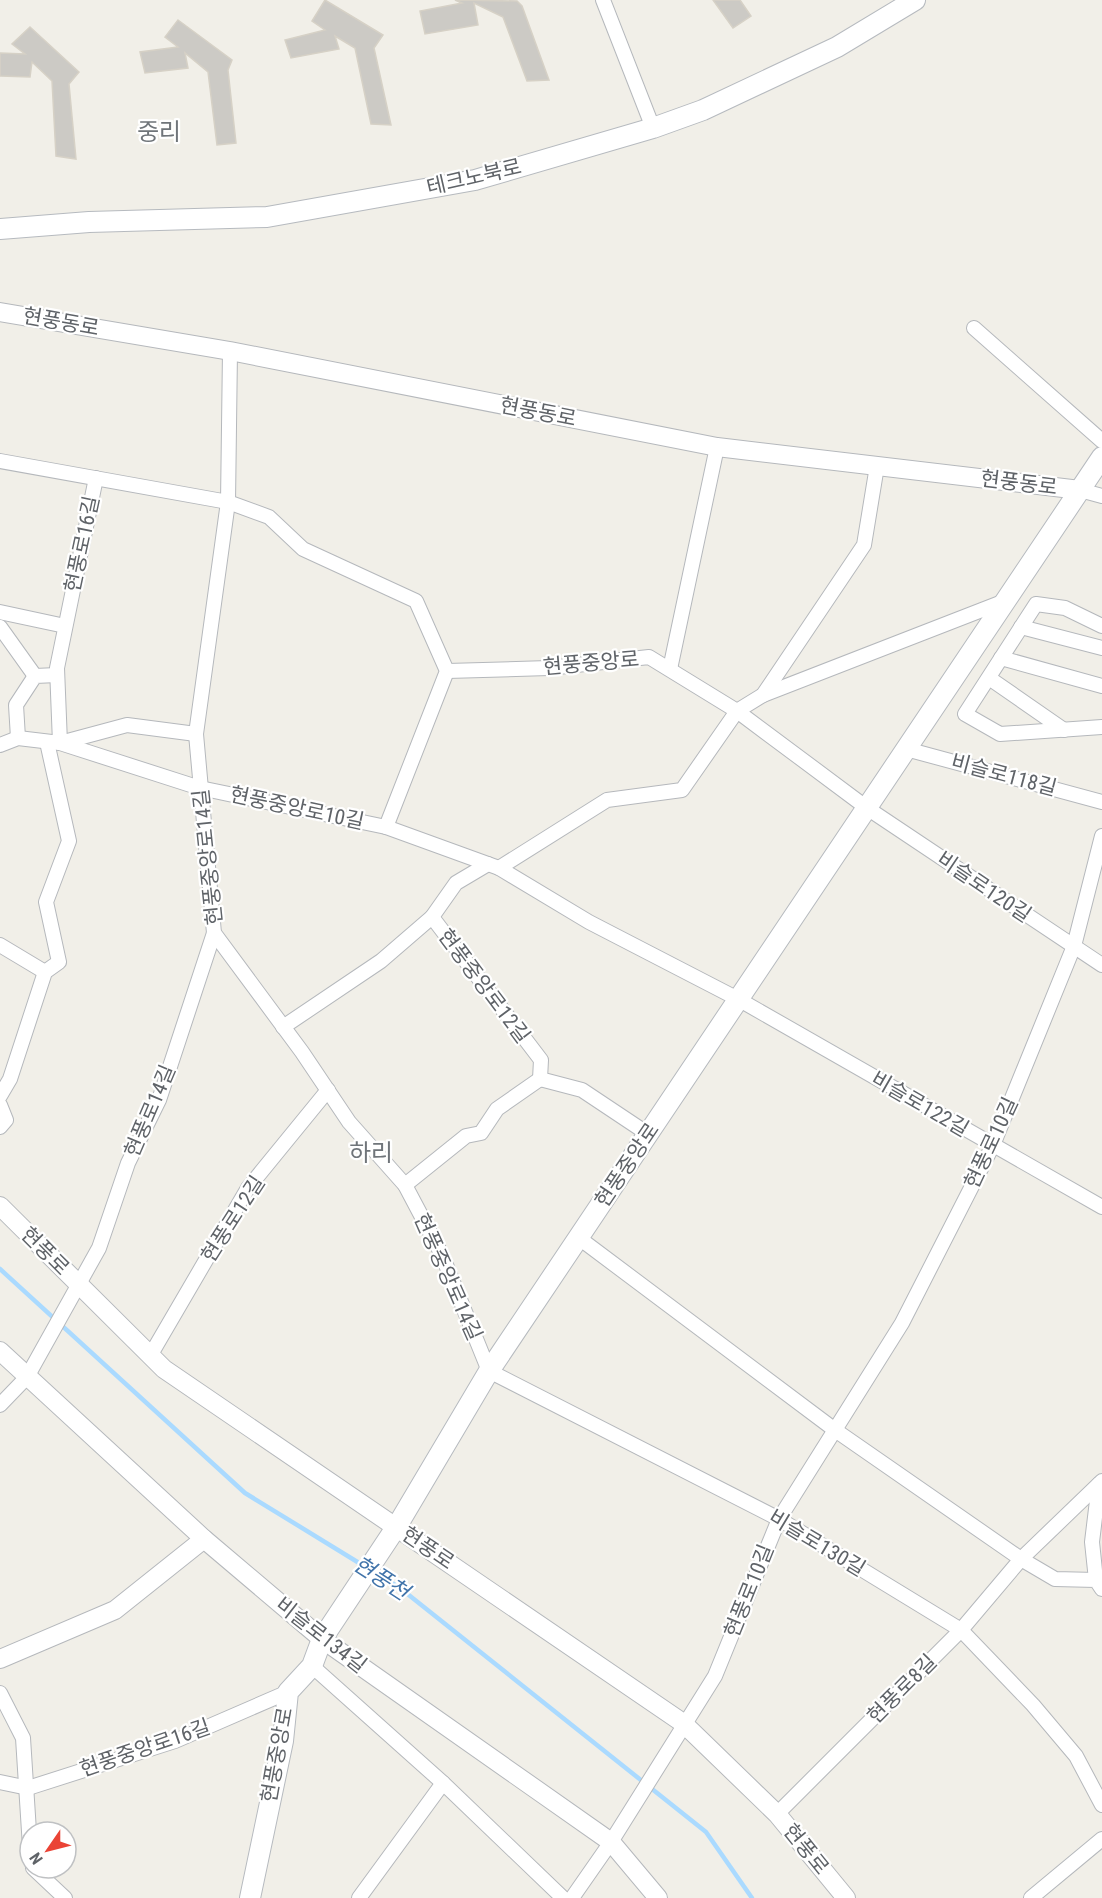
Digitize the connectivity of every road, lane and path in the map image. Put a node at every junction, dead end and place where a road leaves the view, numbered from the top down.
1 (603, 0) edge
2 (915, 0) edge
3 (653, 128) junction
4 (0, 229) edge
5 (0, 312) edge
6 (974, 328) dead end
7 (230, 351) junction
8 (1102, 441) edge
9 (717, 447) junction
10 (1102, 457) edge
11 (0, 461) edge
12 (877, 466) junction
13 (96, 478) junction
14 (1080, 490) junction
15 (1102, 496) edge
16 (228, 502) junction
17 (1005, 601) junction
18 (0, 612) edge
19 (65, 626) junction
20 (1102, 626) edge
21 (0, 627) edge
22 (1021, 627) junction
23 (1102, 648) edge
24 (1001, 658) junction
25 (670, 669) junction
26 (447, 671) junction
27 (57, 675) junction
28 (35, 676) junction
29 (989, 678) junction
30 (1102, 686) edge
31 (763, 695) junction
32 (737, 711) junction
33 (1102, 727) edge
34 (1064, 730) junction
35 (196, 734) junction
36 (18, 738) junction
37 (53, 742) junction
38 (0, 745) edge
39 (906, 749) junction
40 (200, 788) junction
41 (1102, 802) edge
42 (867, 808) junction
43 (386, 827) junction
44 (1102, 836) edge
45 (493, 866) junction
46 (432, 917) junction
47 (214, 933) junction
48 (0, 945) edge
49 (1074, 946) junction
50 (1102, 965) edge
51 (45, 972) junction
52 (738, 999) junction
53 (284, 1027) junction
54 (540, 1079) junction
55 (328, 1090) junction
56 (0, 1096) edge
57 (0, 1105) edge
58 (0, 1127) edge
59 (648, 1134) junction
60 (993, 1145) junction
61 (405, 1185) junction
62 (0, 1206) edge
63 (1102, 1207) edge
64 (579, 1238) junction
65 (79, 1285) junction
66 (0, 1351) edge
67 (150, 1356) junction
68 (489, 1371) junction
69 (27, 1377) junction
70 (0, 1405) edge
71 (835, 1430) junction
72 (1101, 1482) edge
73 (779, 1519) junction
74 (397, 1526) junction
75 (204, 1539) junction
76 (1021, 1559) junction
77 (1099, 1584) edge
78 (961, 1630) junction
79 (328, 1632) junction
80 (0, 1659) edge
81 (312, 1666) junction
82 (288, 1692) junction
83 (0, 1693) edge
84 (683, 1723) junction
85 (0, 1782) edge
86 (443, 1783) junction
87 (1096, 1784) edge
88 (28, 1788) junction
89 (1102, 1805) edge
90 (777, 1814) junction
91 (29, 1820) edge
92 (1102, 1839) edge
93 (611, 1842) junction
94 (46, 1880) edge
95 (65, 1898) edge
96 (250, 1898) edge
97 (358, 1898) edge
98 (563, 1898) edge
99 (572, 1898) edge
100 (658, 1898) edge
101 (846, 1898) edge
102 (1031, 1898) edge

1 - 3 street
2 - 3 main road, 테크노북로
3 - 4 main road, 테크노북로
5 - 7 street, 현풍동로
6 - 8 street
7 - 9 street, 현풍동로
7 - 16 street, 현풍중앙로14길
9 - 12 street, 현풍동로
9 - 25 street
10 - 14 main road, 현풍중앙로
11 - 13 street
12 - 14 street, 현풍동로
12 - 31 street
13 - 16 street, 현풍로16길
13 - 19 street, 현풍로16길
14 - 15 street
14 - 17 main road, 현풍중앙로
16 - 26 street
16 - 35 street, 현풍중앙로14길
17 - 31 street
17 - 39 main road, 현풍중앙로
18 - 19 street
19 - 27 street, 현풍로16길
20 - 22 street
21 - 28 street
22 - 23 street
22 - 24 street
24 - 29 street
24 - 30 street
25 - 26 street, 현풍중앙로
25 - 32 street, 현풍중앙로
26 - 43 street
27 - 28 street
27 - 37 street, 현풍로16길
28 - 36 street
29 - 34 street
29 - 34 street
31 - 32 street
32 - 42 street, 현풍중앙로
32 - 45 street
33 - 34 street
35 - 37 street, 현풍중앙로10길
35 - 40 street, 현풍중앙로14길
36 - 37 street, 현풍중앙로10길
36 - 38 street, 현풍중앙로10길
37 - 40 street, 현풍중앙로10길
37 - 51 street, 현풍로16길
39 - 41 street, 비슬로118길
39 - 42 main road, 현풍중앙로
40 - 43 street, 현풍중앙로10길
40 - 47 street, 현풍중앙로14길
42 - 49 street, 비슬로120길
42 - 52 main road, 현풍중앙로
43 - 45 street, 현풍중앙로10길
44 - 49 street, 현풍로10길
45 - 46 street
45 - 52 street, 현풍중앙로10길
46 - 53 street, 현풍중앙로12길
46 - 54 street, 현풍중앙로12길
47 - 53 street, 현풍중앙로14길
47 - 65 street, 현풍로14길
48 - 51 street
49 - 50 street, 비슬로120길
49 - 60 street, 현풍로10길
51 - 56 street, 현풍로16길
52 - 59 main road, 현풍중앙로
52 - 60 street, 비슬로122길
53 - 55 street, 현풍중앙로14길
54 - 59 street
54 - 61 street
55 - 61 street, 현풍중앙로14길
55 - 67 street, 현풍로12길
57 - 58 street
59 - 64 main road, 현풍중앙로
60 - 63 street, 비슬로122길
60 - 71 street, 현풍로10길
61 - 68 street, 현풍중앙로14길
62 - 65 street, 현풍로
64 - 68 main road, 현풍중앙로
64 - 71 street
65 - 67 street, 현풍로
65 - 69 street, 현풍로14길
66 - 69 street, 비슬로134길
67 - 74 street, 현풍로
68 - 73 street, 비슬로130길
68 - 74 main road, 현풍중앙로
69 - 70 street, 현풍로14길
69 - 75 street, 비슬로134길
71 - 73 street, 현풍로10길
71 - 76 street
72 - 76 street, 현풍로8길
72 - 77 street
73 - 78 street, 비슬로130길
73 - 84 street, 현풍로10길
74 - 79 main road, 현풍중앙로
74 - 84 street, 현풍로
75 - 79 street, 비슬로134길
75 - 80 street
76 - 77 street
76 - 78 street, 현풍로8길
78 - 87 street, 비슬로130길
78 - 90 street, 현풍로8길
79 - 81 main road, 현풍중앙로
79 - 93 street, 비슬로134길
81 - 82 main road, 현풍중앙로
81 - 86 street
82 - 88 street, 현풍중앙로16길
82 - 96 main road, 현풍중앙로
83 - 88 street
84 - 90 street, 현풍로
84 - 93 street, 현풍로10길
85 - 88 street, 현풍중앙로16길
86 - 97 street
86 - 98 street
87 - 89 street, 비슬로130길
88 - 91 street
90 - 101 street, 현풍로
92 - 102 street
93 - 99 street, 현풍로10길
93 - 100 street, 비슬로134길
94 - 95 street

